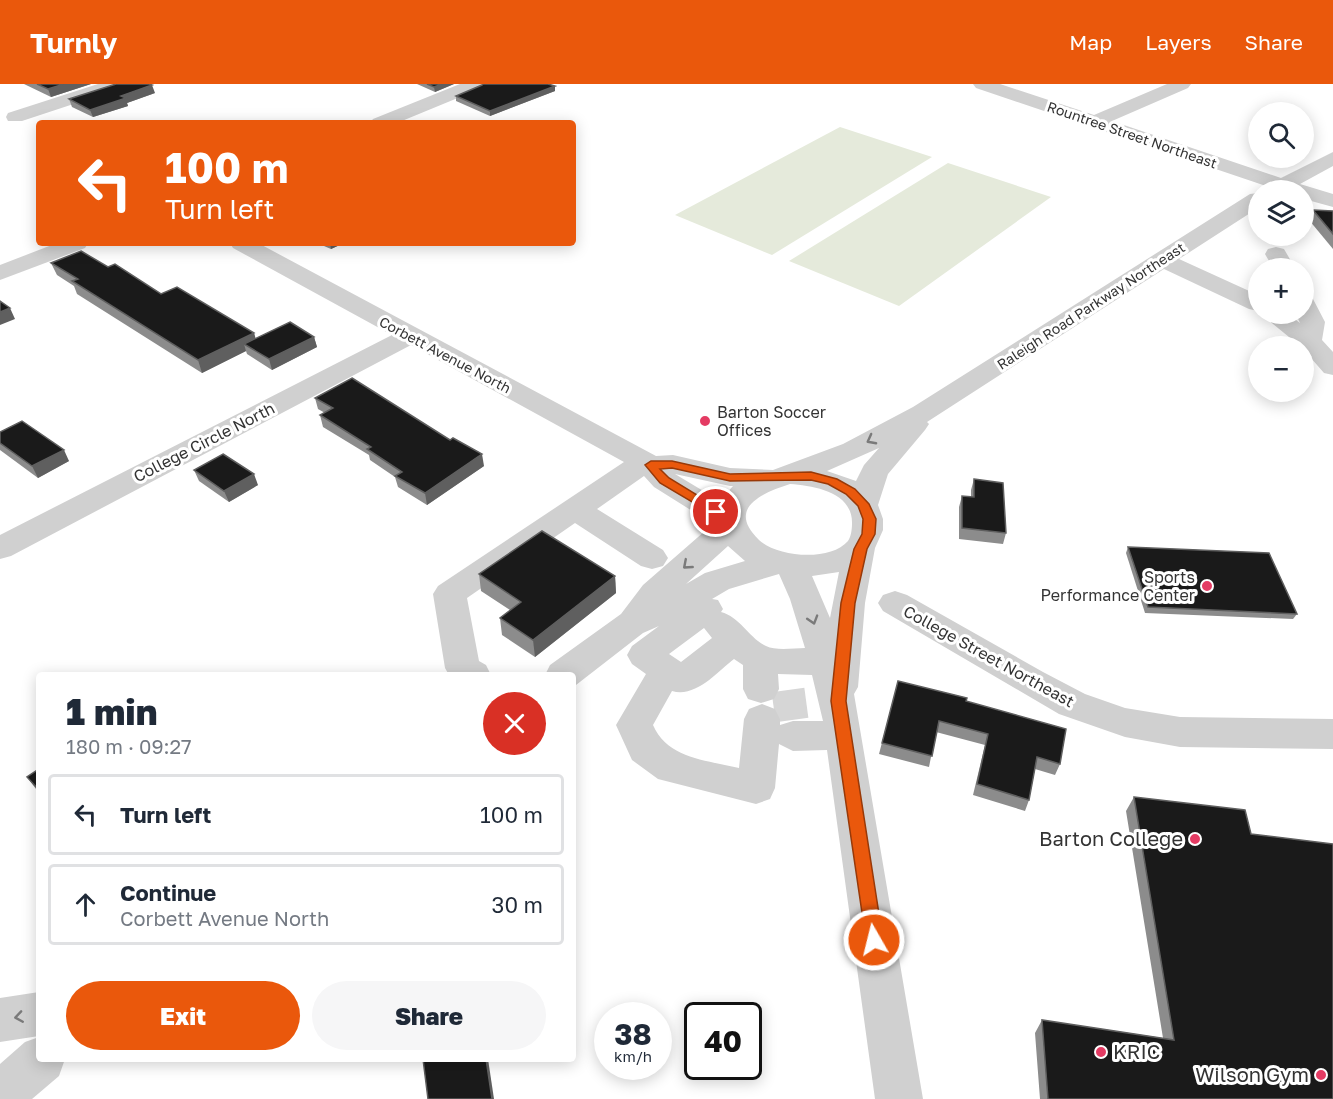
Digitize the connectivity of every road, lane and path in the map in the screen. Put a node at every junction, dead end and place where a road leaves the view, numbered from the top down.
1 (116, 84) edge
2 (476, 84) edge
3 (982, 84) edge
4 (1182, 84) edge
5 (8, 113) edge
6 (387, 120) edge
7 (1094, 122) junction
8 (36, 128) edge
9 (1333, 159) edge
10 (1258, 180) edge
11 (1299, 180) edge
12 (1314, 196) edge
13 (1333, 201) edge
14 (1248, 205) edge
15 (69, 246) edge
16 (246, 246) edge
17 (1162, 260) junction
18 (0, 273) edge
19 (1248, 299) edge
20 (1287, 324) edge
21 (409, 336) junction
22 (1303, 336) edge
23 (1314, 346) edge
24 (1333, 367) edge
25 (923, 413) junction
26 (647, 464) junction
27 (778, 476) junction
28 (863, 504) junction
29 (575, 509) junction
30 (730, 523) junction
31 (0, 548) edge
32 (860, 549) junction
33 (652, 558) dead end
34 (783, 565) junction
35 (699, 602) junction
36 (895, 603) dead end
37 (647, 650) junction
38 (826, 663) junction
39 (469, 672) edge
40 (567, 672) edge
41 (771, 695) junction
42 (841, 718) junction
43 (1333, 734) edge
44 (36, 1014) edge
45 (0, 1020) edge
46 (38, 1062) edge
47 (0, 1095) edge
48 (898, 1099) edge

1 - 5 street
2 - 6 street
3 - 7 street, Rountree Street Northeast
4 - 7 street
5 - 8 street
7 - 10 street, Rountree Street Northeast
9 - 11 street
12 - 13 street
14 - 17 street, Raleigh Road Parkway Northeast
15 - 18 street
16 - 21 street, Corbett Avenue North
17 - 19 street
17 - 25 street, Raleigh Road Parkway Northeast
20 - 22 street
21 - 26 street, Corbett Avenue North
21 - 31 street, College Circle North
23 - 24 street
25 -> 27 street, Raleigh Road Parkway Northeast
25 - 28 street, Raleigh Road Parkway Northeast
26 - 27 street, Corbett Avenue North
26 - 29 street
26 - 30 street, Corbett Avenue North
27 - 28 street
27 - 30 street
28 - 32 street
29 - 33 street
29 - 39 street
30 - 34 street
30 -> 37 street
32 - 34 street
32 - 42 street
34 - 35 street
34 -> 38 street
35 - 37 street
35 - 41 street
36 - 43 street, College Street Northeast
37 - 40 street
37 - 41 street
37 - 41 street
38 - 41 street
38 - 42 street
41 - 42 street
42 - 48 street
44 -> 45 street
46 - 47 street

